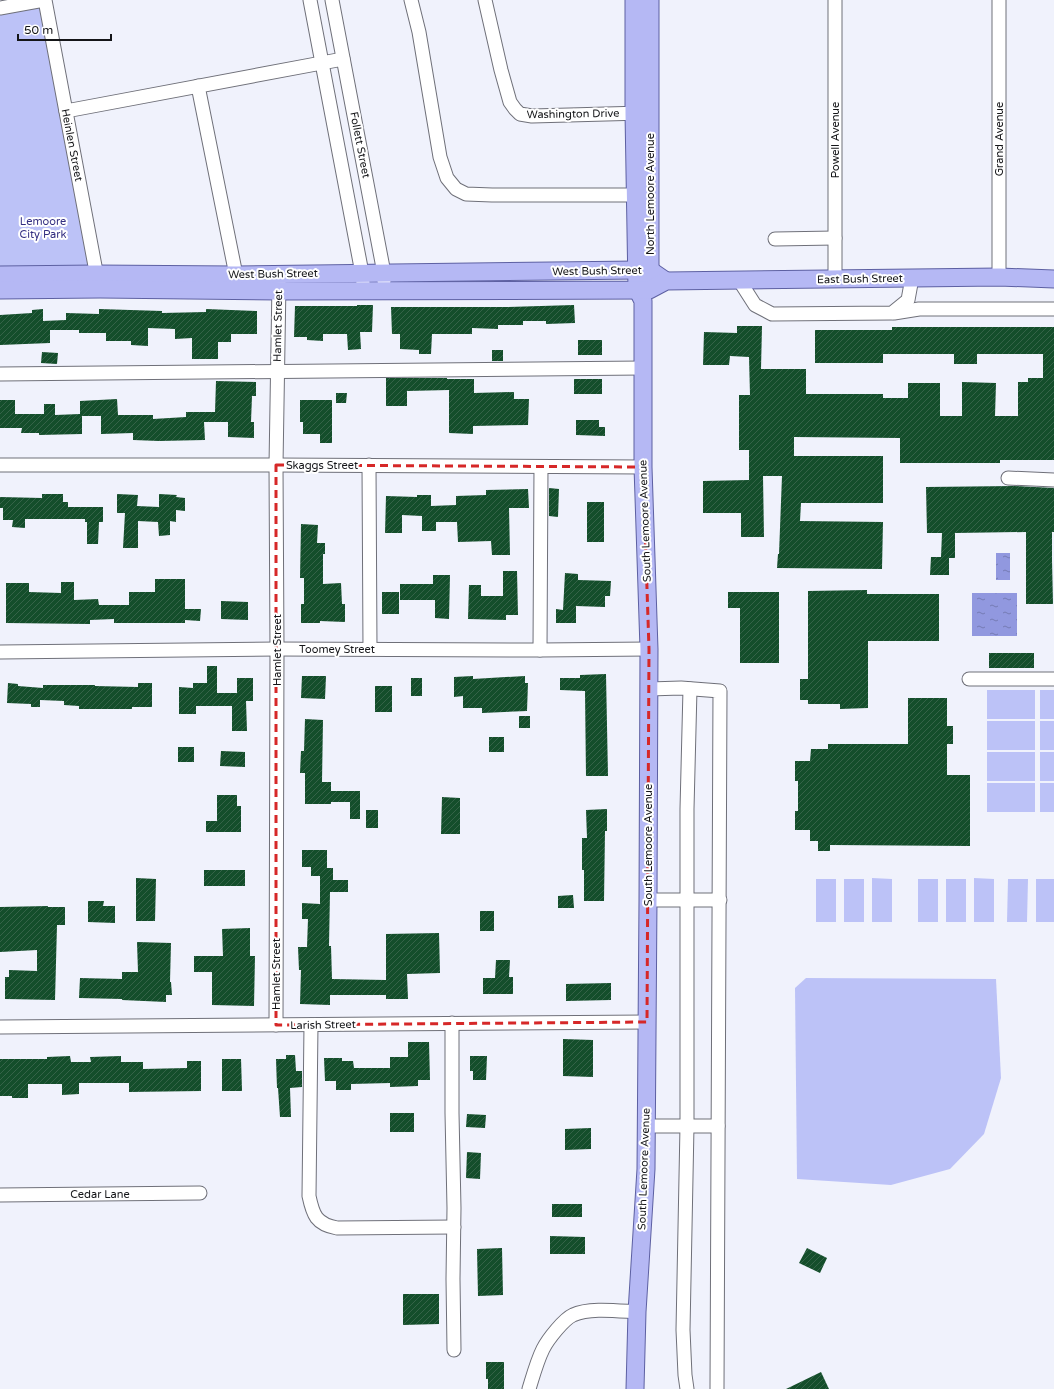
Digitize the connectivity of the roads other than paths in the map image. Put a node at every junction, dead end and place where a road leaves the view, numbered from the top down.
1 (44, 0) edge
2 (310, 0) edge
3 (332, 0) edge
4 (411, 0) edge
5 (485, 0) edge
6 (634, 0) edge
7 (650, 0) edge
8 (835, 0) edge
9 (999, 0) edge
10 (0, 8) edge
11 (344, 59) junction
12 (322, 62) junction
13 (198, 86) junction
14 (66, 111) junction
15 (642, 113) junction
16 (643, 196) junction
17 (835, 238) junction
18 (775, 239) dead end
19 (644, 270) junction
20 (384, 273) junction
21 (362, 274) junction
22 (236, 275) junction
23 (0, 276) edge
24 (999, 277) junction
25 (912, 278) junction
26 (835, 279) junction
27 (1054, 279) edge
28 (739, 280) junction
29 (666, 281) junction
30 (98, 282) junction
31 (279, 283) junction
32 (0, 290) edge
33 (363, 290) junction
34 (384, 291) junction
35 (643, 293) junction
36 (1054, 309) edge
37 (892, 313) junction
38 (643, 368) junction
39 (278, 371) junction
40 (0, 374) edge
41 (0, 465) edge
42 (276, 465) junction
43 (369, 465) junction
44 (541, 467) junction
45 (643, 467) junction
46 (1008, 478) dead end
47 (1054, 480) edge
48 (277, 649) junction
49 (370, 649) junction
50 (649, 649) junction
51 (540, 650) junction
52 (0, 652) edge
53 (969, 679) dead end
54 (1054, 679) edge
55 (649, 688) junction
56 (690, 688) junction
57 (688, 899) junction
58 (648, 900) junction
59 (720, 900) junction
60 (647, 1022) junction
61 (452, 1023) junction
62 (276, 1025) junction
63 (311, 1025) junction
64 (0, 1028) edge
65 (646, 1126) junction
66 (687, 1126) junction
67 (718, 1126) junction
68 (200, 1193) dead end
69 (0, 1195) edge
70 (454, 1227) junction
71 (637, 1312) junction
72 (454, 1350) dead end
73 (529, 1389) edge
74 (635, 1389) edge
75 (687, 1389) edge
76 (717, 1389) edge

1 - 10 street
1 - 14 street, Heinlen Street
2 - 12 street, Follett Street
3 - 11 street, Follett Street
4 - 16 street
5 - 15 street, Washington Drive
6 - 15 main road, North Lemoore Avenue
7 - 15 main road, North Lemoore Avenue
8 - 17 street, Powell Avenue
9 - 24 street, Grand Avenue
11 - 12 street
11 - 20 street, Follett Street
12 - 13 street
12 - 21 street, Follett Street
13 - 14 street
13 - 22 street
14 - 30 street, Heinlen Street
15 - 16 main road, North Lemoore Avenue
16 - 19 main road, North Lemoore Avenue
17 - 18 street
17 - 26 street, Powell Avenue
19 - 20 main road, West Bush Street
19 - 29 main road, West Bush Street
19 - 35 main road, North Lemoore Avenue
20 - 21 main road, West Bush Street
20 - 34 street, Follett Street
21 - 31 main road, West Bush Street
21 - 33 street, Follett Street
22 - 30 main road, West Bush Street
22 - 31 main road, West Bush Street
23 - 30 main road, West Bush Street
24 - 25 main road, East Bush Street
24 - 27 main road, East Bush Street
25 - 26 main road, East Bush Street
25 - 37 street
26 - 28 main road, East Bush Street
28 - 29 main road, East Bush Street
28 - 37 street
29 - 35 main road, West Bush Street
30 - 31 main road, West Bush Street
30 - 32 main road, West Bush Street
31 - 33 main road, West Bush Street
31 - 39 street, Hamlet Street
33 - 34 main road, West Bush Street
34 - 35 main road, West Bush Street
35 - 38 main road, South Lemoore Avenue
36 - 37 street
38 - 39 street
38 - 45 main road, South Lemoore Avenue
39 - 40 street
39 - 42 street, Hamlet Street
41 - 42 street, Skaggs Street
42 - 43 street, Skaggs Street
42 - 48 street, Hamlet Street
43 - 44 street, Skaggs Street
43 - 49 street
44 - 45 street, Skaggs Street
44 - 51 street
45 - 50 main road, South Lemoore Avenue
46 - 47 street
48 - 49 street, Toomey Street
48 - 52 street, Toomey Street
48 - 62 street, Hamlet Street
49 - 51 street, Toomey Street
50 - 51 street, Toomey Street
50 - 55 main road, South Lemoore Avenue
53 - 54 street
55 - 56 street
55 - 58 main road, South Lemoore Avenue
56 - 57 street
56 - 59 street
57 - 58 street
57 - 59 street
57 - 66 street
58 - 60 main road, South Lemoore Avenue
59 - 67 street
60 - 61 street, Larish Street
60 - 65 main road, South Lemoore Avenue
61 - 63 street, Larish Street
61 - 70 street
62 - 63 street, Larish Street
62 - 64 street, Larish Street
63 - 70 street
65 - 66 street
65 - 71 main road, South Lemoore Avenue
66 - 67 street
66 - 75 street
67 - 76 street
68 - 69 street, Cedar Lane
70 - 72 street
71 - 73 street
71 - 74 main road, South Lemoore Avenue

